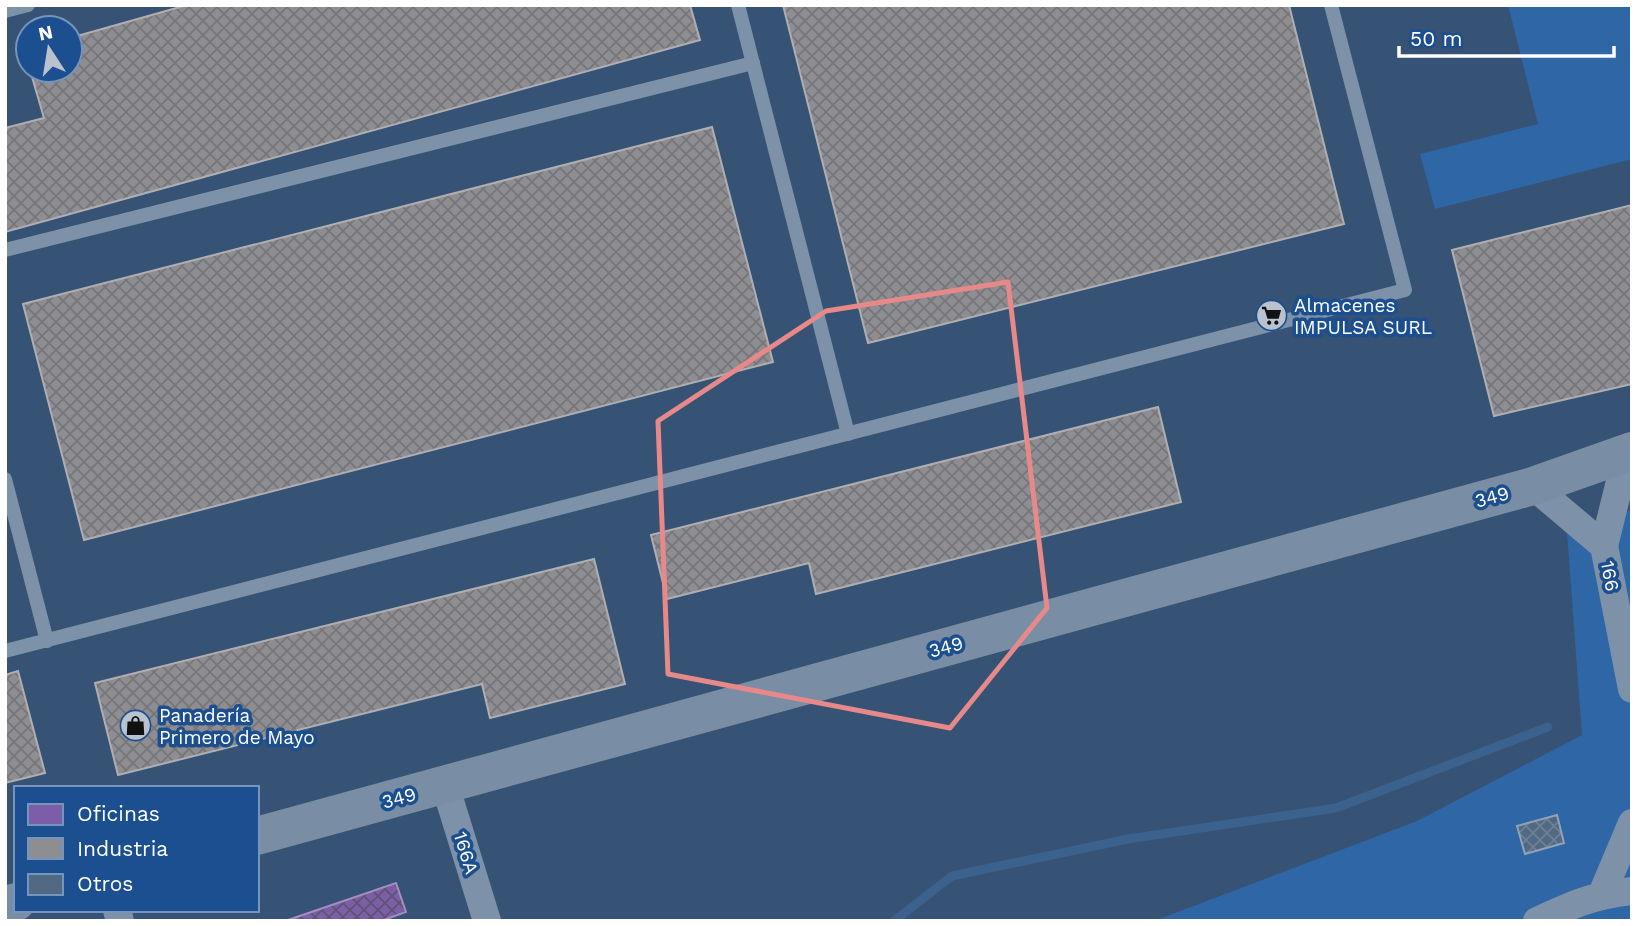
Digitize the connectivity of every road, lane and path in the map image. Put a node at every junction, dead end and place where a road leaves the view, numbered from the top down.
1 (28, 5) edge
2 (738, 5) edge
3 (1331, 5) edge
4 (5, 11) edge
5 (753, 63) junction
6 (5, 250) edge
7 (848, 434) junction
8 (1629, 452) edge
9 (5, 479) edge
10 (1533, 486) junction
11 (1604, 546) junction
12 (47, 641) junction
13 (5, 651) edge
14 (1632, 689) edge
15 (444, 785) junction
16 (1632, 823) edge
17 (259, 835) edge
18 (1632, 891) edge
19 (1602, 894) junction
20 (487, 921) edge
21 (1537, 921) edge

1 - 4 lane
2 - 5 lane
3 - 7 lane
5 - 6 lane
5 - 7 lane
7 - 12 lane
8 - 10 street, 349
8 - 11 street, 166
9 - 12 lane
10 - 11 street, 166
10 - 15 street, 349
11 - 14 street, 166
12 - 13 lane
15 - 17 street, 349
15 - 20 street, 166A
16 - 19 street
18 - 19 street
19 - 21 street

